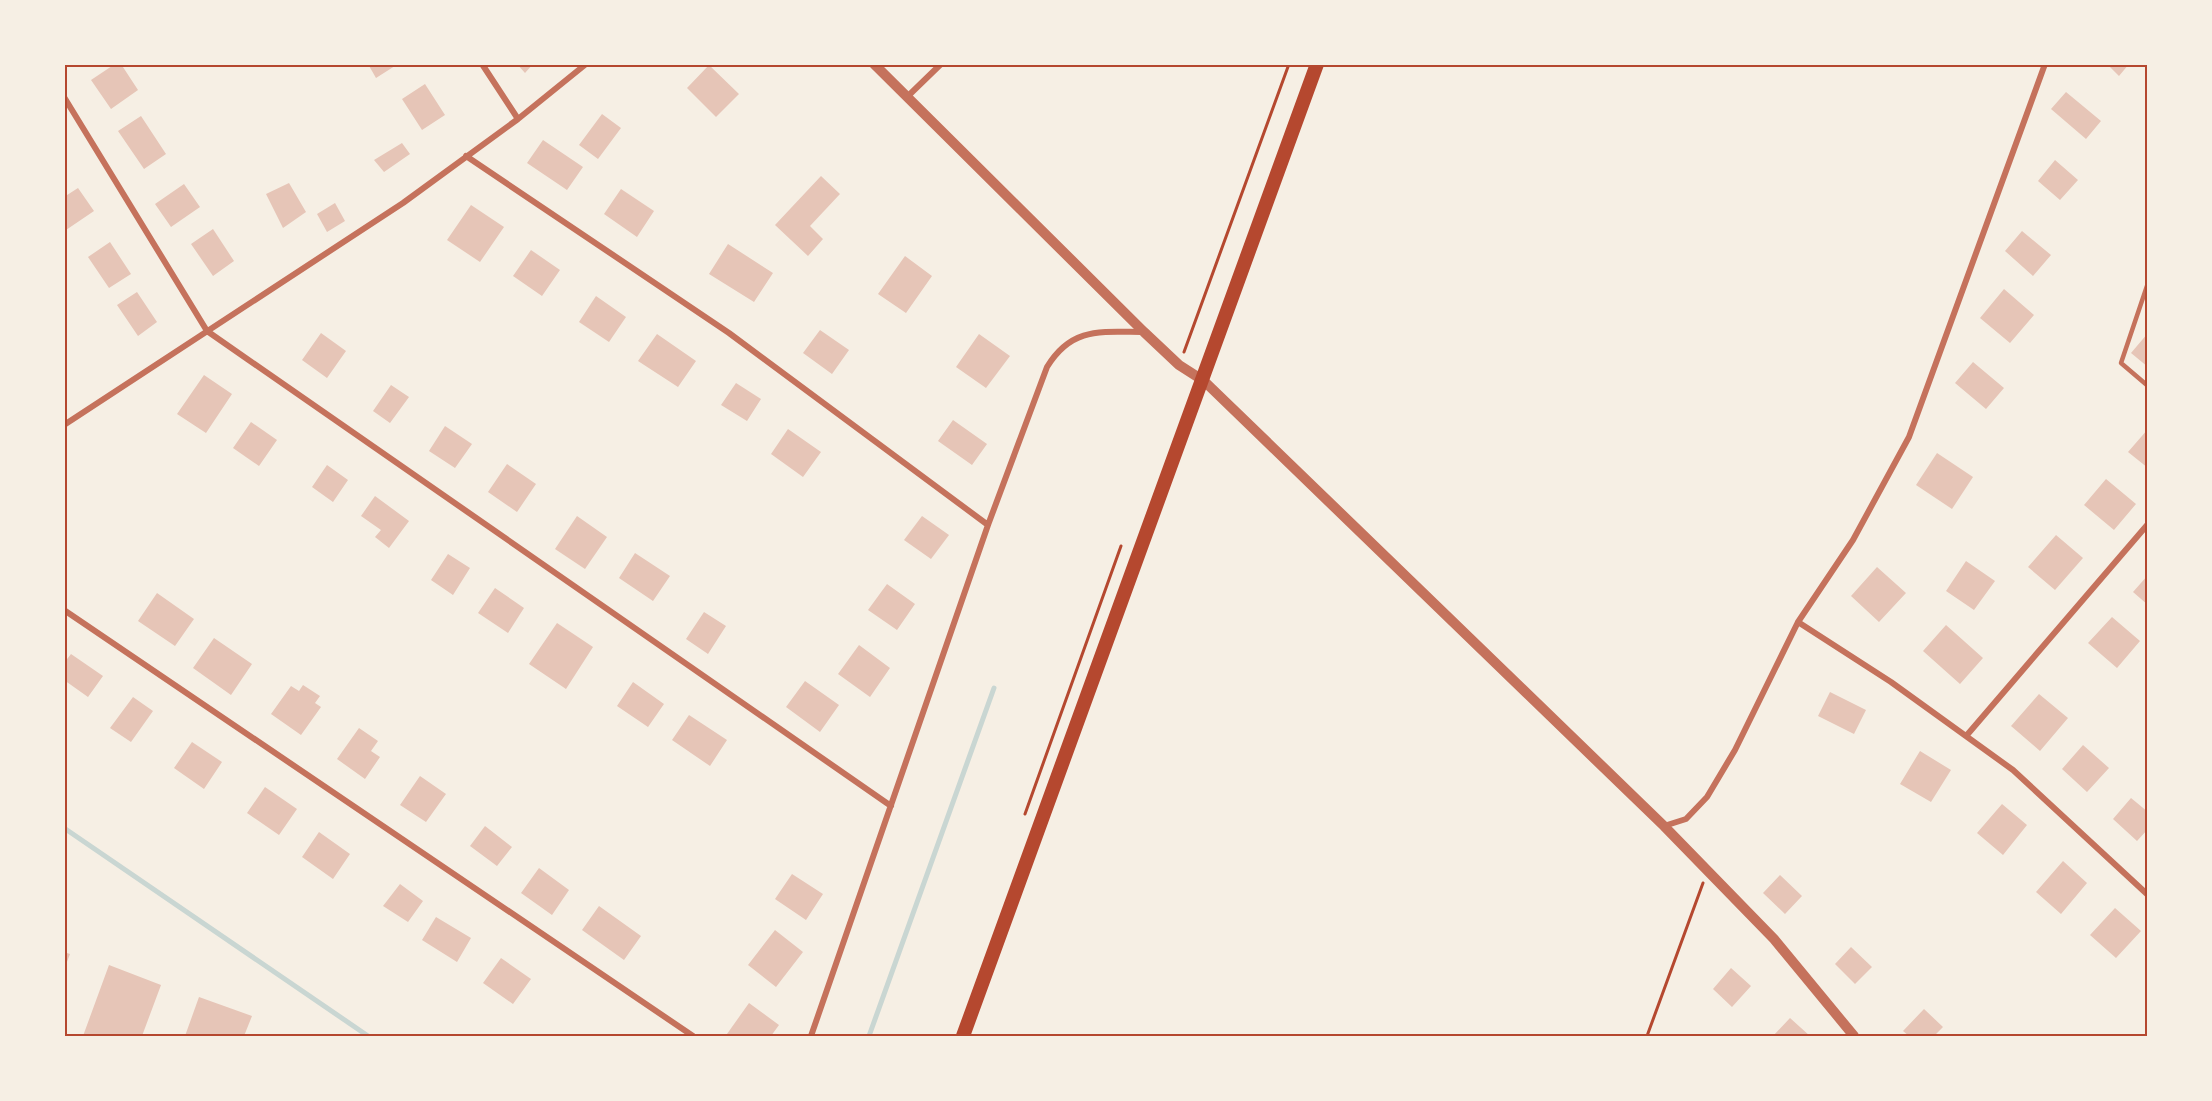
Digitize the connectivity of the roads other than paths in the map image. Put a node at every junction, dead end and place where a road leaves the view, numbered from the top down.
1 (482, 64) edge
2 (586, 64) edge
3 (874, 64) edge
4 (941, 64) edge
5 (1317, 64) edge
6 (2045, 64) edge
7 (64, 97) edge
8 (907, 97) junction
9 (518, 119) junction
10 (466, 156) junction
11 (2148, 282) edge
12 (207, 331) junction
13 (1144, 332) junction
14 (1204, 381) junction
15 (2148, 386) edge
16 (64, 425) edge
17 (2148, 524) edge
18 (988, 525) junction
19 (64, 610) edge
20 (1798, 622) junction
21 (1967, 735) junction
22 (891, 806) junction
23 (1664, 826) junction
24 (2148, 895) edge
25 (693, 1036) edge
26 (811, 1036) edge
27 (963, 1036) edge
28 (1854, 1036) edge

1 - 9 street
2 - 9 street
3 - 8 street
4 - 8 street
5 - 14 main road
6 - 20 street
7 - 12 street
8 - 13 street
9 - 10 street
10 - 12 street
10 - 18 street
11 - 15 lane
12 - 16 street
12 - 22 street
13 - 14 street
13 - 18 street
14 - 23 street
14 - 27 main road
17 - 21 street
18 - 22 street
19 - 25 street
20 - 21 street
20 - 23 street
21 - 24 street
22 - 26 street
23 - 28 street

